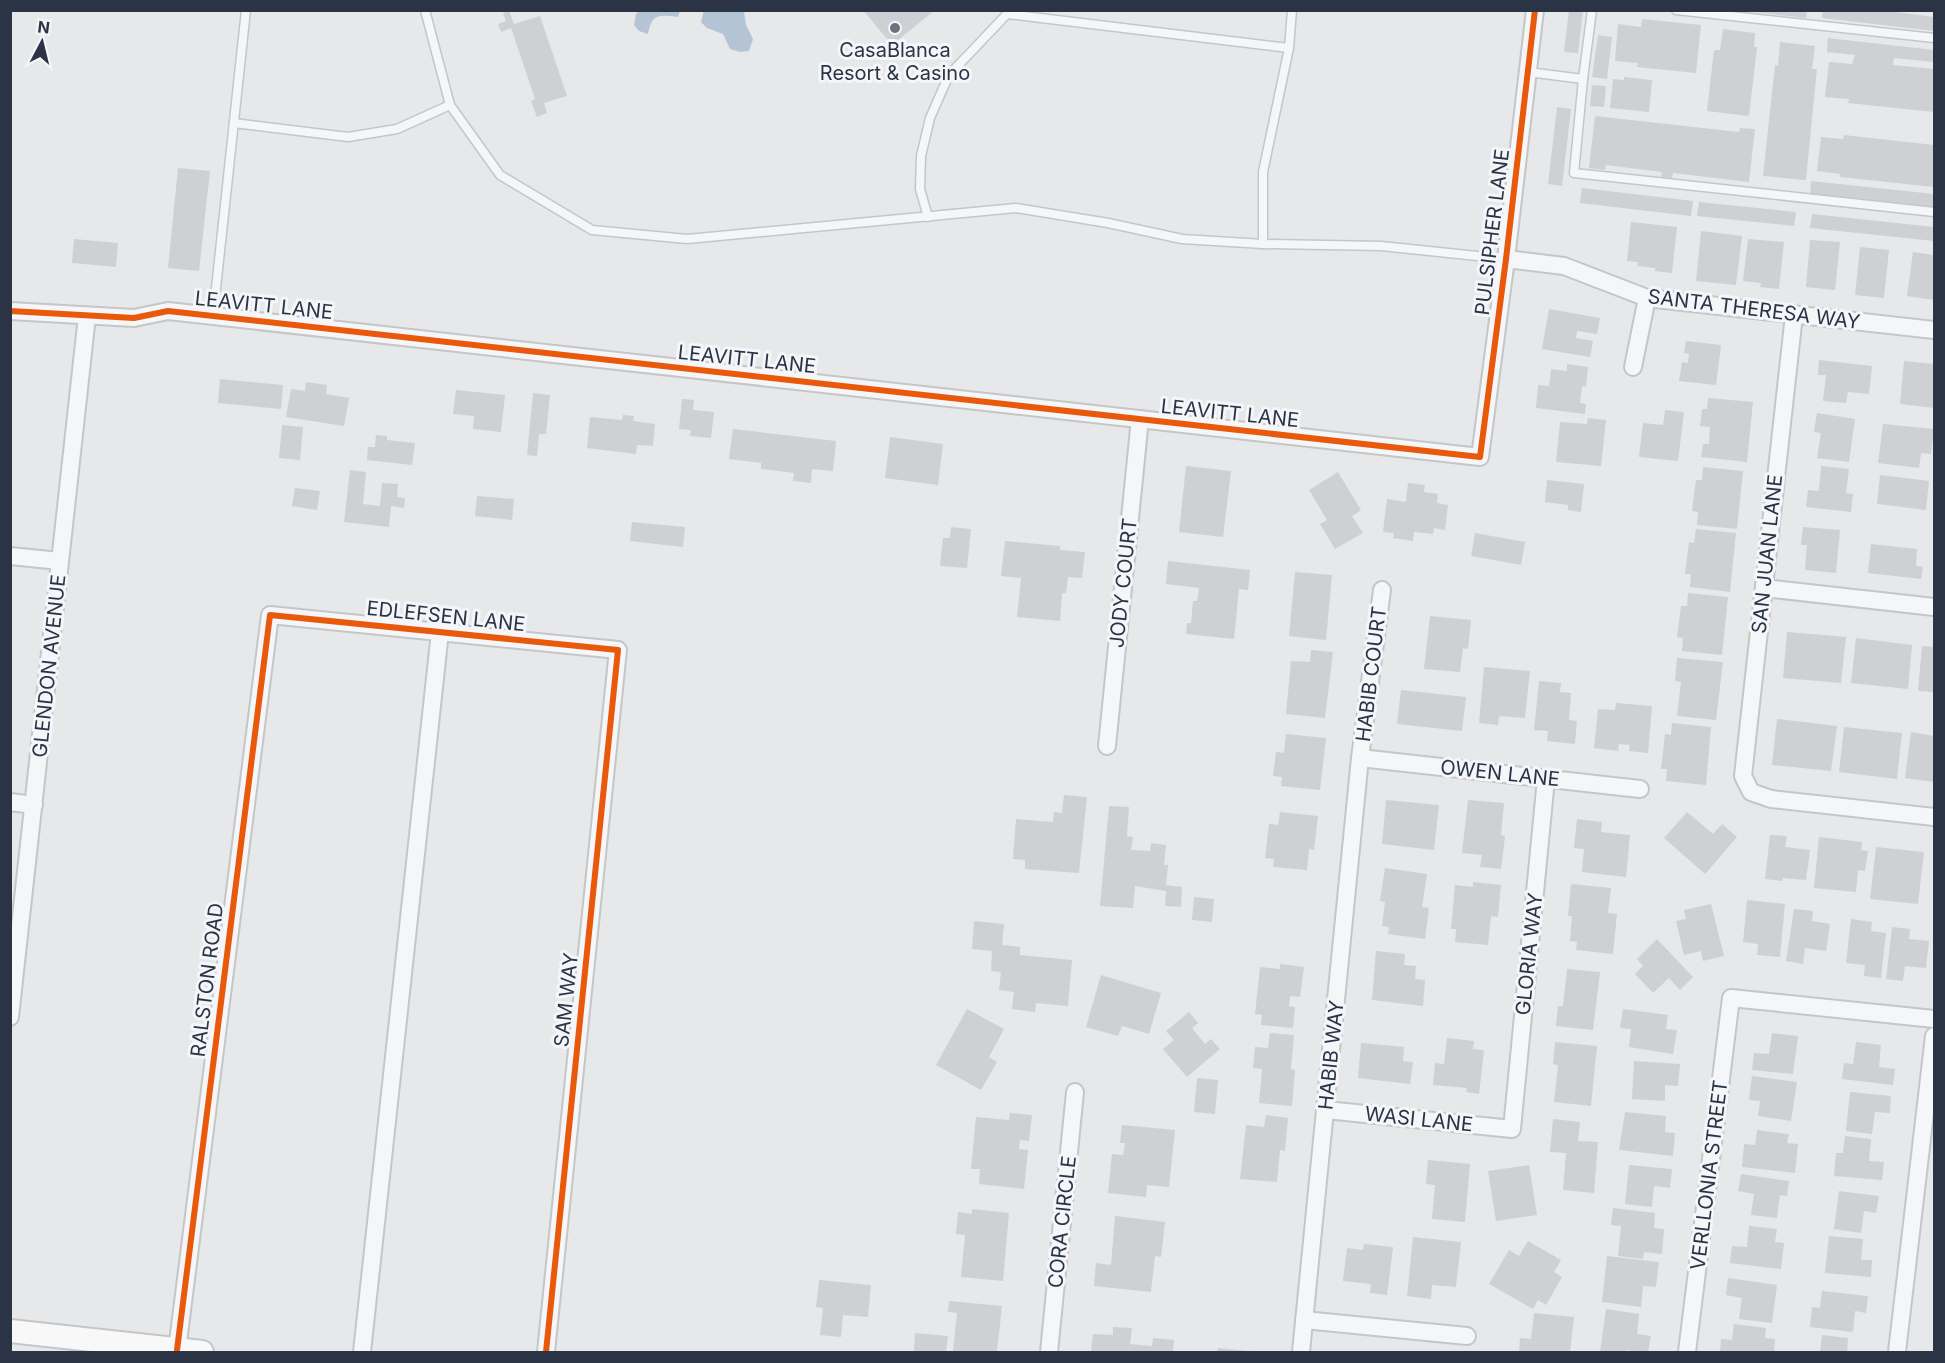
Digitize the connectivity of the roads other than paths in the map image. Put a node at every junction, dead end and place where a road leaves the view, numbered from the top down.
1 (246, 10) edge
2 (425, 10) edge
3 (1292, 10) edge
4 (1535, 10) edge
5 (1592, 10) edge
6 (1676, 10) edge
7 (1935, 38) edge
8 (1289, 48) junction
9 (1528, 72) junction
10 (1583, 79) junction
11 (450, 105) junction
12 (234, 123) junction
13 (1935, 212) edge
14 (928, 217) junction
15 (1263, 244) junction
16 (1506, 260) junction
17 (1647, 298) junction
18 (10, 311) edge
19 (1794, 315) junction
20 (87, 316) junction
21 (213, 316) junction
22 (1935, 330) edge
23 (1633, 367) dead end
24 (1140, 419) junction
25 (1480, 457) joint
26 (10, 556) edge
27 (60, 561) junction
28 (1764, 588) junction
29 (1382, 590) dead end
30 (1935, 607) edge
31 (270, 615) joint
32 (440, 632) junction
33 (618, 650) joint
34 (1107, 746) dead end
35 (1360, 758) junction
36 (1546, 778) junction
37 (1640, 789) dead end
38 (10, 802) edge
39 (34, 805) junction
40 (1935, 817) edge
41 (10, 1017) edge
42 (1935, 1019) edge
43 (1935, 1036) edge
44 (1075, 1092) dead end
45 (1326, 1110) junction
46 (1512, 1129) joint
47 (1304, 1320) junction
48 (10, 1331) edge
49 (1467, 1336) dead end
50 (177, 1350) junction
51 (202, 1353) edge
52 (362, 1353) edge
53 (546, 1353) edge
54 (1049, 1353) edge
55 (1301, 1353) edge
56 (1687, 1353) edge
57 (1897, 1353) edge

1 - 12 lane
2 - 11 lane
3 - 8 lane
4 - 9 street, PULSIPHER LANE
5 - 10 lane
6 - 7 lane
8 - 14 lane
8 - 15 lane
9 - 10 lane
9 - 16 street, PULSIPHER LANE
10 - 13 lane
11 - 12 lane
11 - 14 lane
12 - 21 lane
14 - 15 lane
15 - 16 lane
16 - 17 street, SANTA THERESA WAY
16 - 25 street, PULSIPHER LANE
17 - 19 street, SANTA THERESA WAY
17 - 23 street
18 - 20 street, LEAVITT LANE
19 - 22 street, SANTA THERESA WAY
19 - 28 street, SAN JUAN LANE
20 - 21 street, LEAVITT LANE
20 - 27 street, GLENDON AVENUE
21 - 24 street, LEAVITT LANE
24 - 25 street, LEAVITT LANE
24 - 34 street, JODY COURT
26 - 27 street
27 - 39 street, GLENDON AVENUE
28 - 30 street
28 - 40 street, SAN JUAN LANE
29 - 35 street, HABIB COURT
31 - 32 street, EDLEFSEN LANE
31 - 50 street, RALSTON ROAD
32 - 33 street, EDLEFSEN LANE
32 - 52 street
33 - 53 street, SAM WAY
35 - 36 street, OWEN LANE
35 - 45 street, HABIB WAY
36 - 37 street, OWEN LANE
36 - 46 street, GLORIA WAY
38 - 39 street
39 - 41 street, GLENDON AVENUE
42 - 56 street, VERLLONIA STREET
43 - 57 street
44 - 54 street, CORA CIRCLE
45 - 46 street, WASI LANE
45 - 47 street, HABIB WAY
47 - 49 street
47 - 55 street, HABIB WAY
48 - 50 main road
50 - 51 main road

